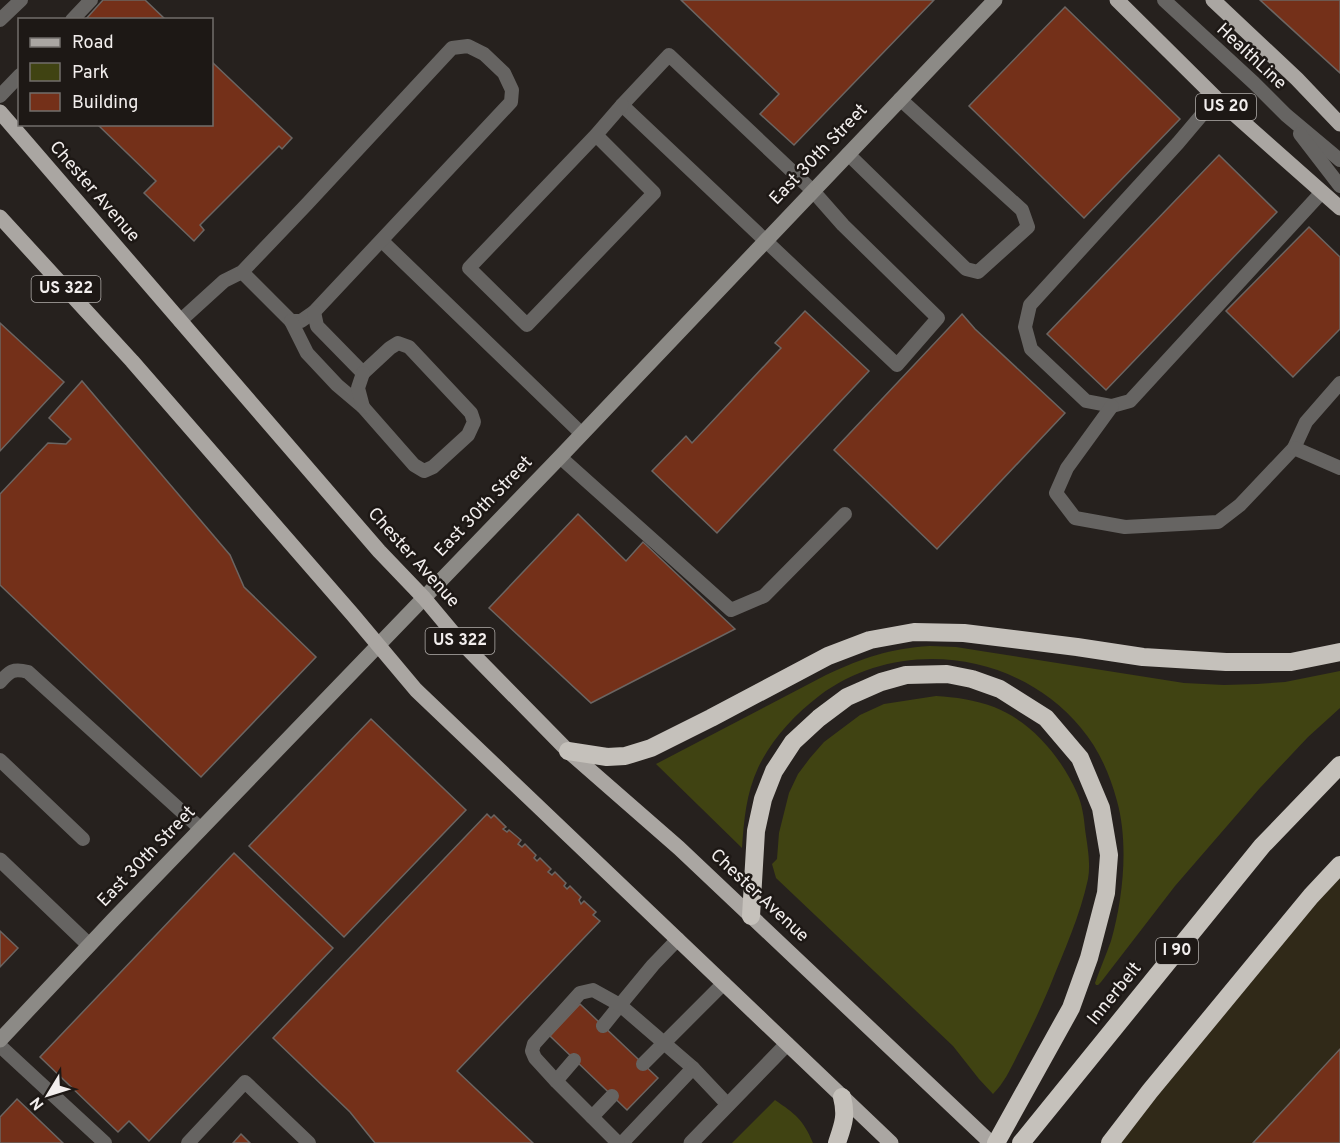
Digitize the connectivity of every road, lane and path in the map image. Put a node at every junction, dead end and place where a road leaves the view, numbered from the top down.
1 (21, 0) edge
2 (91, 0) edge
3 (995, 0) edge
4 (1117, 0) edge
5 (1164, 0) edge
6 (1213, 0) edge
7 (74, 18) edge
8 (0, 21) edge
9 (18, 77) edge
10 (0, 96) edge
11 (1216, 98) junction
12 (900, 99) junction
13 (622, 105) junction
14 (0, 112) edge
15 (1286, 115) junction
16 (1340, 124) edge
17 (596, 135) junction
18 (848, 154) junction
19 (1340, 159) edge
20 (1340, 186) edge
21 (813, 191) junction
22 (1322, 192) junction
23 (1340, 208) edge
24 (0, 217) edge
25 (382, 241) junction
26 (765, 241) junction
27 (242, 272) junction
28 (314, 312) junction
29 (180, 321) junction
30 (291, 321) junction
31 (363, 373) junction
32 (1340, 383) edge
33 (1112, 406) junction
34 (363, 407) junction
35 (582, 434) junction
36 (1294, 448) junction
37 (560, 457) junction
38 (1340, 468) edge
39 (845, 514) dead end
40 (424, 598) junction
41 (380, 645) junction
42 (1340, 651) edge
43 (0, 682) edge
44 (568, 752) junction
45 (0, 760) edge
46 (1340, 765) edge
47 (201, 829) junction
48 (83, 839) dead end
49 (0, 860) edge
50 (1340, 865) edge
51 (751, 916) junction
52 (678, 939) junction
53 (89, 945) junction
54 (724, 983) junction
55 (620, 1005) junction
56 (603, 1026) dead end
57 (0, 1040) edge
58 (664, 1043) junction
59 (787, 1044) junction
60 (0, 1046) edge
61 (574, 1060) dead end
62 (643, 1064) dead end
63 (693, 1068) junction
64 (556, 1081) junction
65 (612, 1096) dead end
66 (842, 1097) junction
67 (728, 1105) junction
68 (592, 1117) junction
69 (105, 1143) edge
70 (188, 1143) edge
71 (309, 1143) edge
72 (620, 1143) edge
73 (691, 1143) edge
74 (837, 1143) edge
75 (891, 1143) edge
76 (991, 1143) edge
77 (996, 1143) edge
78 (1021, 1143) edge
79 (1110, 1143) edge

1 - 8 lane
2 - 7 lane
3 - 12 main road, East 30th Street
4 - 11 main road, US 20
5 - 15 lane, HealthLine
6 - 16 main road
9 - 10 lane
11 - 22 main road, US 20
11 - 33 lane
12 - 18 main road, East 30th Street
12 - 18 lane
13 - 17 lane
13 - 21 lane
13 - 26 lane
14 - 29 main road, Chester Avenue / US 322
15 - 19 lane, HealthLine
15 - 20 lane, HealthLine
17 - 17 lane
18 - 21 main road, East 30th Street
21 - 26 main road, East 30th Street
21 - 26 lane
22 - 23 main road, US 20
22 - 33 lane
24 - 41 main road, US 322
25 - 27 lane
25 - 28 lane
25 - 35 lane
26 - 35 main road, East 30th Street
27 - 29 lane
27 - 30 lane
28 - 30 lane
28 - 31 lane
29 - 40 main road, Chester Avenue / US 322
30 - 34 lane
31 - 34 lane
31 - 34 lane
32 - 36 lane
33 - 36 lane
35 - 37 main road, East 30th Street
36 - 38 lane
37 - 39 lane
37 - 40 main road, East 30th Street
40 - 41 main road, East 30th Street
40 - 44 main road, Chester Avenue / US 322
41 - 47 main road, East 30th Street
41 - 52 main road, US 322
42 - 44 highway
43 - 47 lane
44 - 51 main road, Chester Avenue / US 322
45 - 48 lane
46 - 78 highway, Innerbelt / I 90
47 - 53 main road, East 30th Street
49 - 53 street
50 - 79 highway
51 - 76 main road, Chester Avenue / US 322
51 - 77 highway
52 - 54 main road, US 322
52 - 55 lane
53 - 57 main road, East 30th Street
54 - 58 lane
54 - 59 main road, US 322
55 - 56 lane
55 - 58 lane
55 - 64 lane
58 - 62 lane
58 - 63 lane
59 - 66 main road, US 322
59 - 67 street
60 - 69 lane
61 - 64 lane
63 - 67 lane
63 - 72 lane
64 - 68 lane
65 - 68 lane
66 - 74 highway
66 - 75 main road, US 322
67 - 73 street
68 - 72 lane
70 - 71 lane

